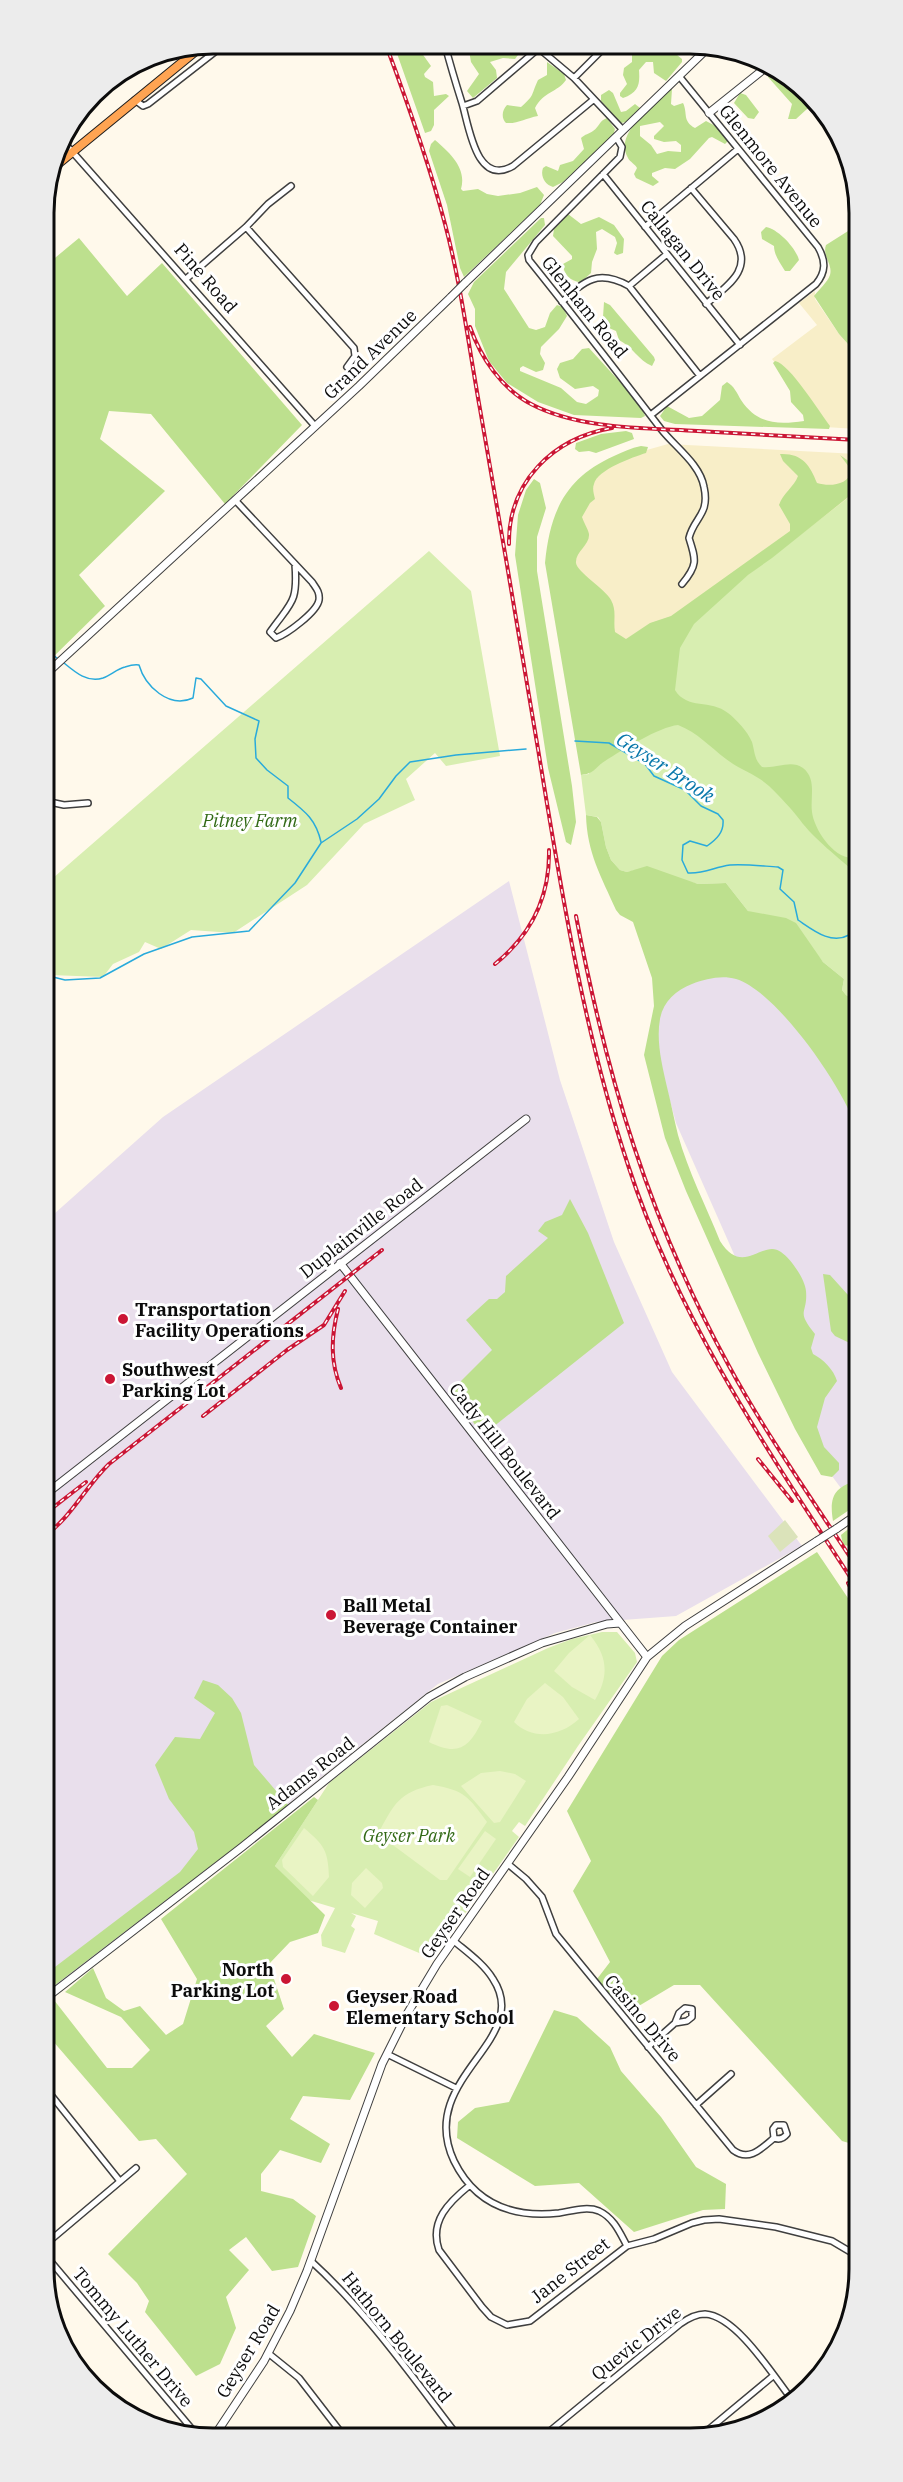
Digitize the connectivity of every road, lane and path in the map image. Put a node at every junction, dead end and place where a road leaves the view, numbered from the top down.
1 (212, 54) edge
2 (448, 54) edge
3 (530, 54) edge
4 (546, 54) edge
5 (598, 54) edge
6 (702, 54) edge
7 (189, 56) edge
8 (762, 71) edge
9 (680, 76) junction
10 (574, 78) junction
11 (135, 100) junction
12 (593, 100) junction
13 (463, 106) junction
14 (709, 113) junction
15 (623, 130) junction
16 (616, 137) junction
17 (68, 147) edge
18 (738, 149) junction
19 (72, 152) junction
20 (63, 160) edge
21 (603, 174) junction
22 (291, 186) dead end
23 (691, 188) junction
24 (246, 227) junction
25 (645, 227) junction
26 (667, 254) junction
27 (186, 279) junction
28 (628, 286) junction
29 (562, 302) junction
30 (706, 304) junction
31 (740, 345) junction
32 (347, 367) dead end
33 (700, 376) junction
34 (652, 414) junction
35 (315, 426) junction
36 (235, 500) junction
37 (295, 564) junction
38 (682, 584) dead end
39 (54, 667) edge
40 (54, 803) edge
41 (88, 803) dead end
42 (526, 1119) dead end
43 (340, 1263) junction
44 (54, 1488) edge
45 (849, 1520) edge
46 (620, 1623) junction
47 (647, 1657) junction
48 (508, 1864) junction
49 (454, 1941) junction
50 (54, 1992) edge
51 (675, 2023) dead end
52 (648, 2047) junction
53 (387, 2054) junction
54 (731, 2074) dead end
55 (456, 2088) junction
56 (54, 2100) edge
57 (696, 2105) junction
58 (774, 2138) dead end
59 (135, 2168) dead end
60 (119, 2180) junction
61 (470, 2185) junction
62 (54, 2237) edge
63 (627, 2246) junction
64 (849, 2251) edge
65 (311, 2261) junction
66 (54, 2265) edge
67 (268, 2353) junction
68 (773, 2376) junction
69 (788, 2394) edge
70 (189, 2426) edge
71 (713, 2426) edge
72 (220, 2428) edge
73 (338, 2428) edge
74 (452, 2428) edge
75 (554, 2428) edge

1 - 11 street
2 - 13 street
3 - 13 street
4 - 10 street
5 - 10 street
6 - 9 street, Grand Avenue
7 - 11 highway
8 - 14 street
9 - 14 street, Glenmore Avenue
9 - 15 street, Grand Avenue
10 - 12 street
11 - 19 highway
12 - 13 street
12 - 15 street
14 - 18 street, Glenmore Avenue
15 - 16 street, Grand Avenue
16 - 21 street, Glenham Road
16 - 35 street, Grand Avenue, bridge
17 - 19 street, Pine Road
18 - 23 street
18 - 31 street, Glenmore Avenue
19 - 20 highway
19 - 27 street, Pine Road
21 - 25 street, Callagan Drive
21 - 29 street, Glenham Road
22 - 24 street
23 - 25 street
23 - 30 street
24 - 27 street
24 - 32 street
25 - 26 street, Callagan Drive
26 - 28 street
26 - 30 street, Callagan Drive
27 - 35 street, Pine Road
28 - 29 street
28 - 33 street
29 - 34 street, Glenham Road
30 - 31 street, Callagan Drive
31 - 33 street, Glenmore Avenue
33 - 34 street, Glenmore Avenue
34 - 38 street, Glenham Road
35 - 36 street, Grand Avenue
36 - 37 street
36 - 39 street, Grand Avenue
37 - 37 street
40 - 41 street
42 - 43 street, Duplainville Road
43 - 44 street, Duplainville Road
43 - 46 street, Cady Hill Boulevard
45 - 47 street, Geyser Road, bridge
46 - 47 street, Cady Hill Boulevard
46 - 50 street, Adams Road
47 - 48 street, Geyser Road
48 - 49 street, Geyser Road
48 - 52 street, Casino Drive
49 - 53 street, Geyser Road
49 - 55 street
51 - 52 street
52 - 57 street, Casino Drive
53 - 55 street
53 - 65 street, Geyser Road
54 - 57 street
55 - 61 street
56 - 60 street
57 - 58 street, Casino Drive
59 - 60 street
60 - 62 street
61 - 63 street
61 - 63 street, Jane Street
63 - 64 street, Jane Street
65 - 67 street, Geyser Road
65 - 74 street, Hathorn Boulevard
66 - 70 street, Tommy Luther Drive
67 - 72 street, Geyser Road
67 - 73 street
68 - 69 street, Quevic Drive
68 - 71 street
68 - 75 street, Quevic Drive

